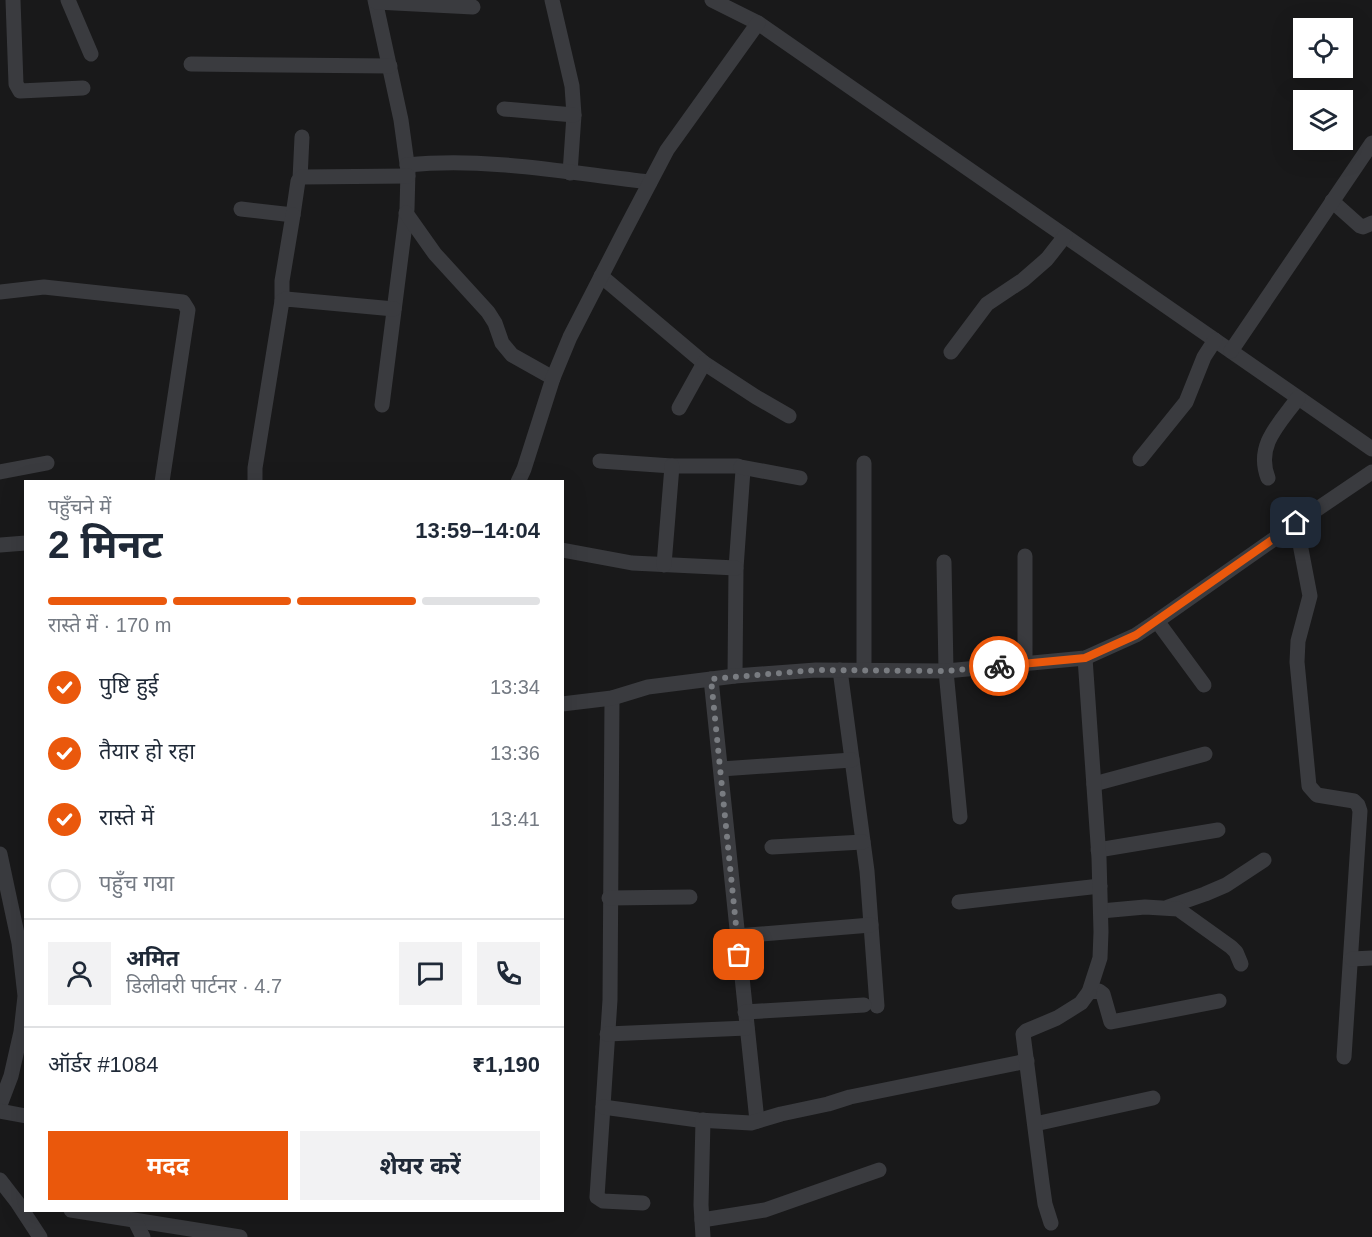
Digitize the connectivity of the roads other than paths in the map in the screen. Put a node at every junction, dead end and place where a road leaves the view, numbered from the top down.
1 (12, 0) edge
2 (68, 0) edge
3 (552, 0) edge
4 (712, 0) edge
5 (376, 1) edge
6 (473, 7) dead end
7 (758, 23) junction
8 (91, 54) dead end
9 (191, 64) dead end
10 (390, 66) junction
11 (83, 88) dead end
12 (504, 109) dead end
13 (574, 115) junction
14 (302, 137) dead end
15 (1372, 143) edge
16 (407, 170) junction
17 (570, 173) junction
18 (300, 179) junction
19 (650, 182) junction
20 (1332, 201) junction
21 (241, 209) dead end
22 (406, 213) junction
23 (293, 215) junction
24 (1372, 223) edge
25 (1065, 236) junction
26 (601, 276) junction
27 (0, 292) edge
28 (282, 301) junction
29 (394, 309) junction
30 (1215, 340) junction
31 (1231, 351) junction
32 (951, 352) dead end
33 (704, 363) junction
34 (553, 378) junction
35 (1298, 398) junction
36 (382, 405) dead end
37 (679, 408) dead end
38 (789, 416) dead end
39 (1372, 449) edge
40 (1140, 459) dead end
41 (600, 461) dead end
42 (46, 463) dead end
43 (864, 464) dead end
44 (672, 466) junction
45 (741, 467) junction
46 (0, 472) edge
47 (1372, 472) edge
48 (800, 478) dead end
49 (1268, 478) dead end
50 (162, 480) edge
51 (255, 480) edge
52 (519, 480) edge
53 (1296, 523) junction
54 (24, 543) edge
55 (0, 545) edge
56 (564, 550) edge
57 (1025, 556) dead end
58 (944, 562) dead end
59 (664, 565) junction
60 (736, 568) junction
61 (1157, 621) junction
62 (1085, 658) junction
63 (1025, 664) junction
64 (840, 670) junction
65 (864, 670) junction
66 (946, 671) junction
67 (735, 676) junction
68 (711, 679) junction
69 (1204, 685) dead end
70 (612, 699) junction
71 (564, 704) edge
72 (1204, 754) dead end
73 (852, 760) junction
74 (721, 770) junction
75 (1094, 784) junction
76 (960, 817) dead end
77 (1218, 830) dead end
78 (863, 842) junction
79 (772, 847) dead end
80 (1098, 850) junction
81 (0, 854) edge
82 (1264, 860) dead end
83 (1100, 886) junction
84 (690, 897) dead end
85 (609, 898) junction
86 (959, 902) dead end
87 (1167, 907) junction
88 (1101, 911) junction
89 (871, 925) junction
90 (737, 936) junction
91 (1372, 958) edge
92 (1352, 959) junction
93 (1241, 964) dead end
94 (24, 986) edge
95 (1089, 992) junction
96 (1218, 1001) dead end
97 (745, 1012) junction
98 (24, 1014) edge
99 (747, 1028) junction
100 (23, 1033) edge
101 (607, 1034) junction
102 (1344, 1058) dead end
103 (1027, 1060) junction
104 (1153, 1098) dead end
105 (0, 1105) edge
106 (603, 1107) junction
107 (0, 1111) edge
108 (24, 1116) edge
109 (703, 1120) junction
110 (757, 1121) junction
111 (1035, 1124) junction
112 (879, 1170) dead end
113 (0, 1180) edge
114 (21, 1203) edge
115 (643, 1203) dead end
116 (26, 1212) edge
117 (83, 1212) edge
118 (702, 1220) junction
119 (135, 1221) junction
120 (1051, 1222) dead end
121 (39, 1237) edge
122 (143, 1237) edge
123 (240, 1237) edge
124 (703, 1237) edge

1 - 11 street
2 - 8 street
3 - 13 street
4 - 7 street
5 - 6 street
5 - 10 street
7 - 19 street
7 - 25 street
9 - 10 street
10 - 16 street
12 - 13 street
13 - 17 street
14 - 18 street
15 - 20 street
16 - 17 street
16 - 18 street
16 - 22 street
17 - 19 street
18 - 23 street
19 - 26 street
20 - 24 street
20 - 31 street
21 - 23 street
22 - 29 street
22 - 34 street
23 - 28 street
25 - 30 street
25 - 32 street
26 - 33 street
26 - 34 street
27 - 50 street
28 - 29 street
28 - 51 street
29 - 36 street
30 - 31 street
30 - 40 street
31 - 35 street
33 - 37 street
33 - 38 street
34 - 52 street
35 - 39 street
35 - 49 street
41 - 44 street
42 - 46 street
43 - 65 street
44 - 45 street
44 - 59 street
45 - 48 street
45 - 60 street
47 - 53 street
53 - 61 street
53 - 92 street
54 - 55 street
56 - 59 street
57 - 63 street
58 - 66 street
59 - 60 street
60 - 67 street
61 - 62 street
61 - 69 street
62 - 63 street
62 - 75 street
63 - 66 street
64 - 65 street
64 - 67 street
64 - 73 street
65 - 66 street
66 - 76 street
67 - 68 street
68 - 70 street
68 - 74 street
70 - 71 street
70 - 85 street
72 - 75 street
73 - 74 street
73 - 78 street
74 - 90 street
75 - 80 street
77 - 80 street
78 - 79 street
78 - 89 street
80 - 83 street
81 - 94 street
82 - 87 street
83 - 86 street
83 - 88 street
84 - 85 street
85 - 101 street
87 - 88 street
87 - 93 street
88 - 95 street
89 - 90 street
89 - 97 street
90 - 97 street
91 - 92 street
92 - 102 street
95 - 96 street
95 - 103 street
97 - 99 street
98 - 100 street
99 - 101 street
99 - 110 street
100 - 105 street
101 - 106 street
103 - 110 street
103 - 111 street
104 - 111 street
106 - 109 street
106 - 115 street
107 - 108 street
109 - 110 street
109 - 118 street
111 - 120 street
112 - 118 street
113 - 114 street
116 - 121 street
117 - 119 street
118 - 124 street
119 - 122 street
119 - 123 street

